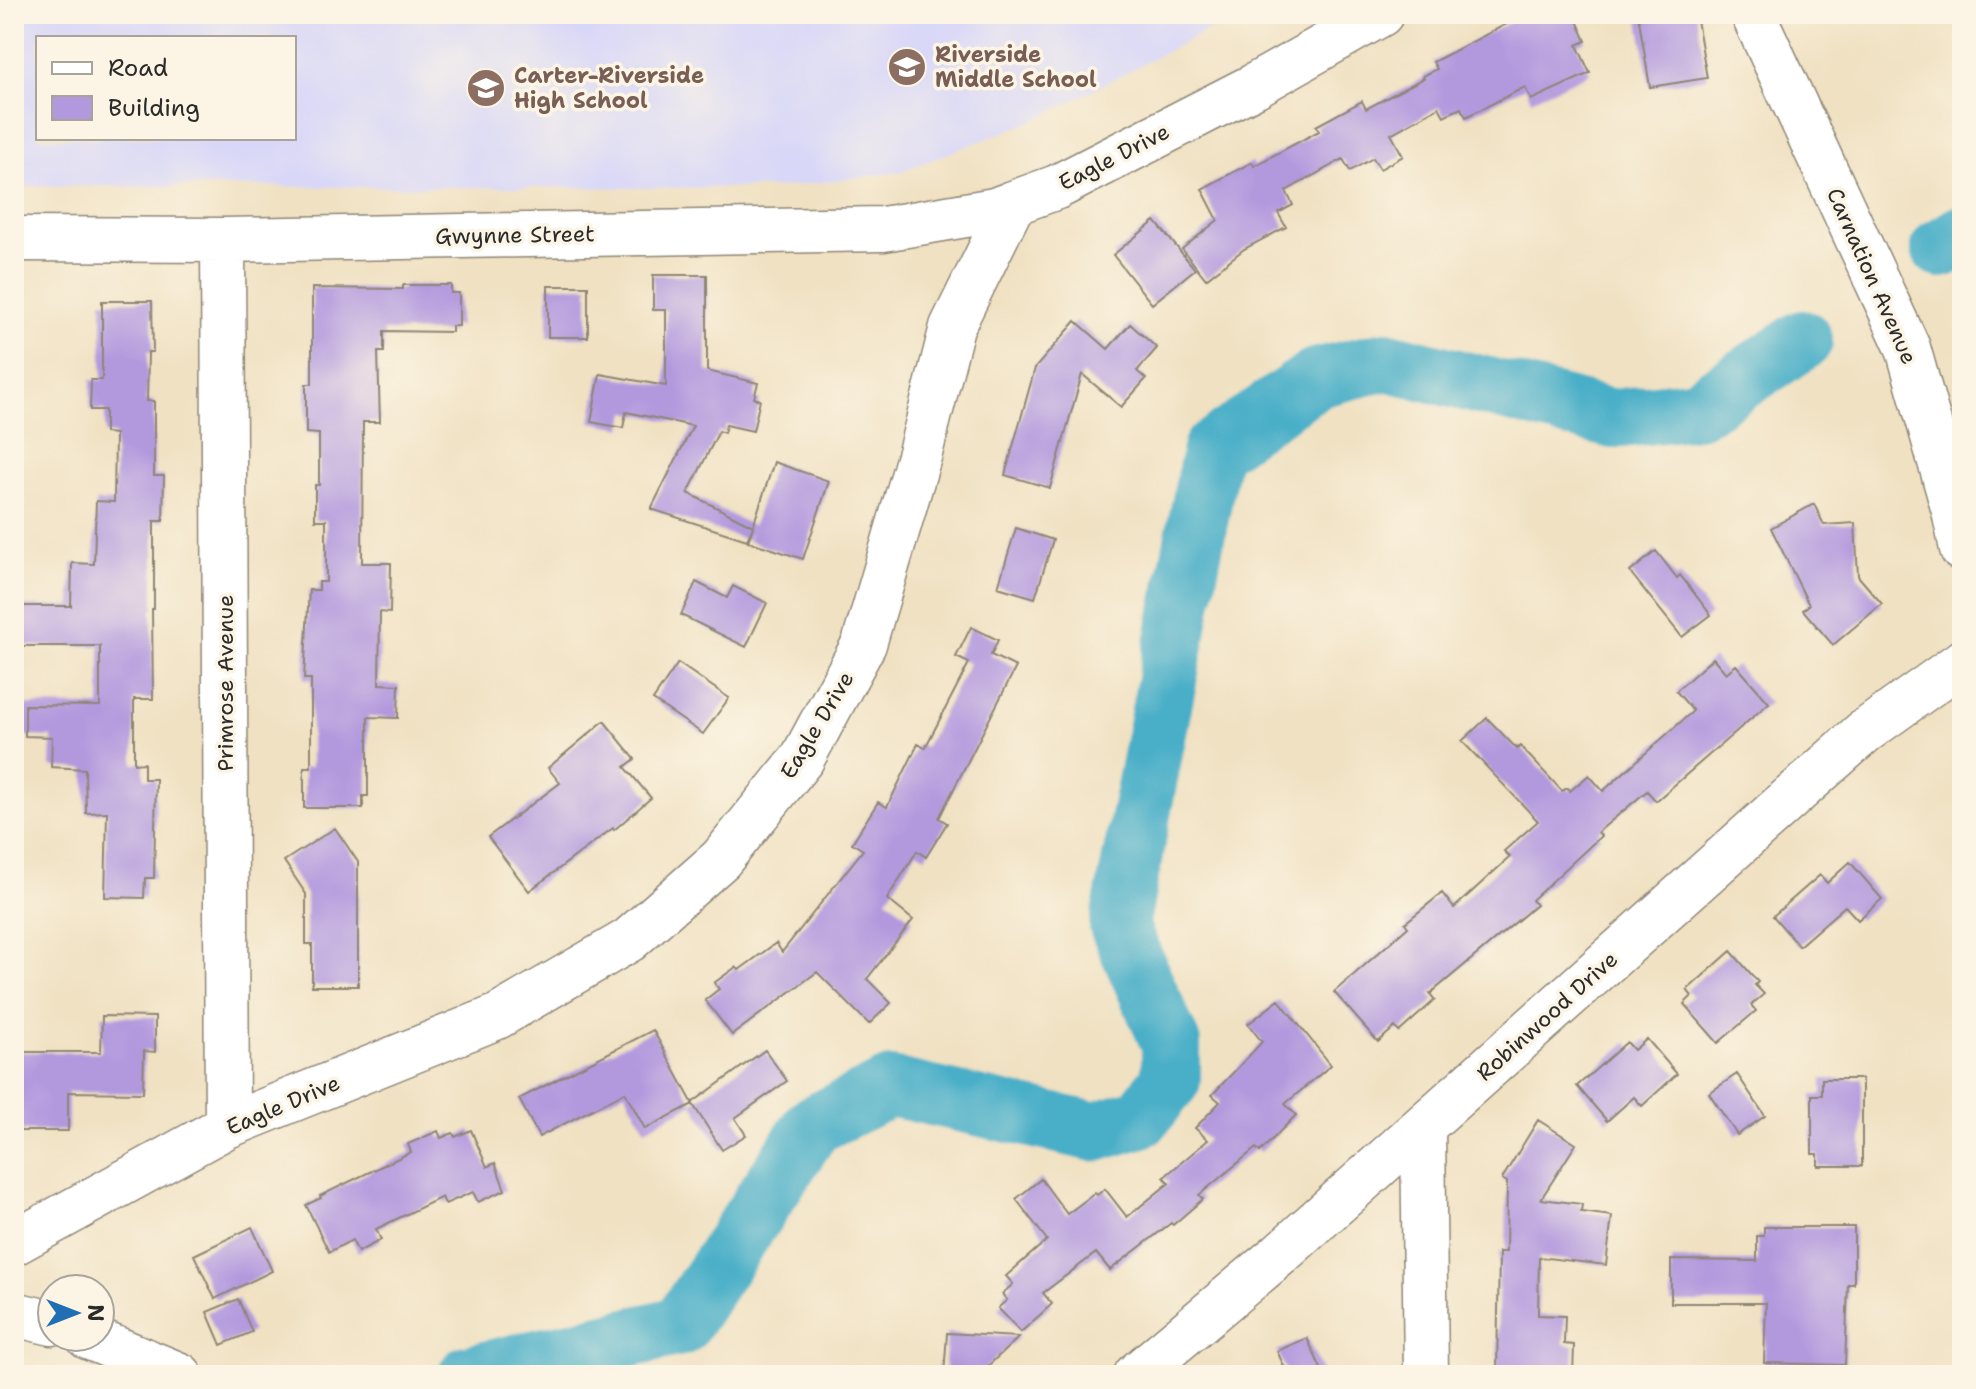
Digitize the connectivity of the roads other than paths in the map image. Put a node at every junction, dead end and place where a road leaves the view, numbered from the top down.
1 (1381, 14) edge
2 (1753, 14) edge
3 (1013, 203) junction
4 (14, 239) edge
5 (223, 240) junction
6 (1962, 549) edge
7 (1962, 662) edge
8 (227, 1126) junction
9 (1423, 1127) junction
10 (14, 1243) edge
11 (14, 1314) edge
12 (36, 1319) edge
13 (116, 1349) edge
14 (180, 1375) edge
15 (1136, 1375) edge
16 (1426, 1375) edge

1 - 3 street, Eagle Drive
2 - 6 street, Carnation Avenue
3 - 5 street, Gwynne Street
3 - 8 street, Eagle Drive
4 - 5 street, Gwynne Street
5 - 8 street, Primrose Avenue
7 - 9 street, Robinwood Drive
8 - 10 street, Eagle Drive
9 - 15 street, Robinwood Drive
9 - 16 street
11 - 12 street
13 - 14 street

